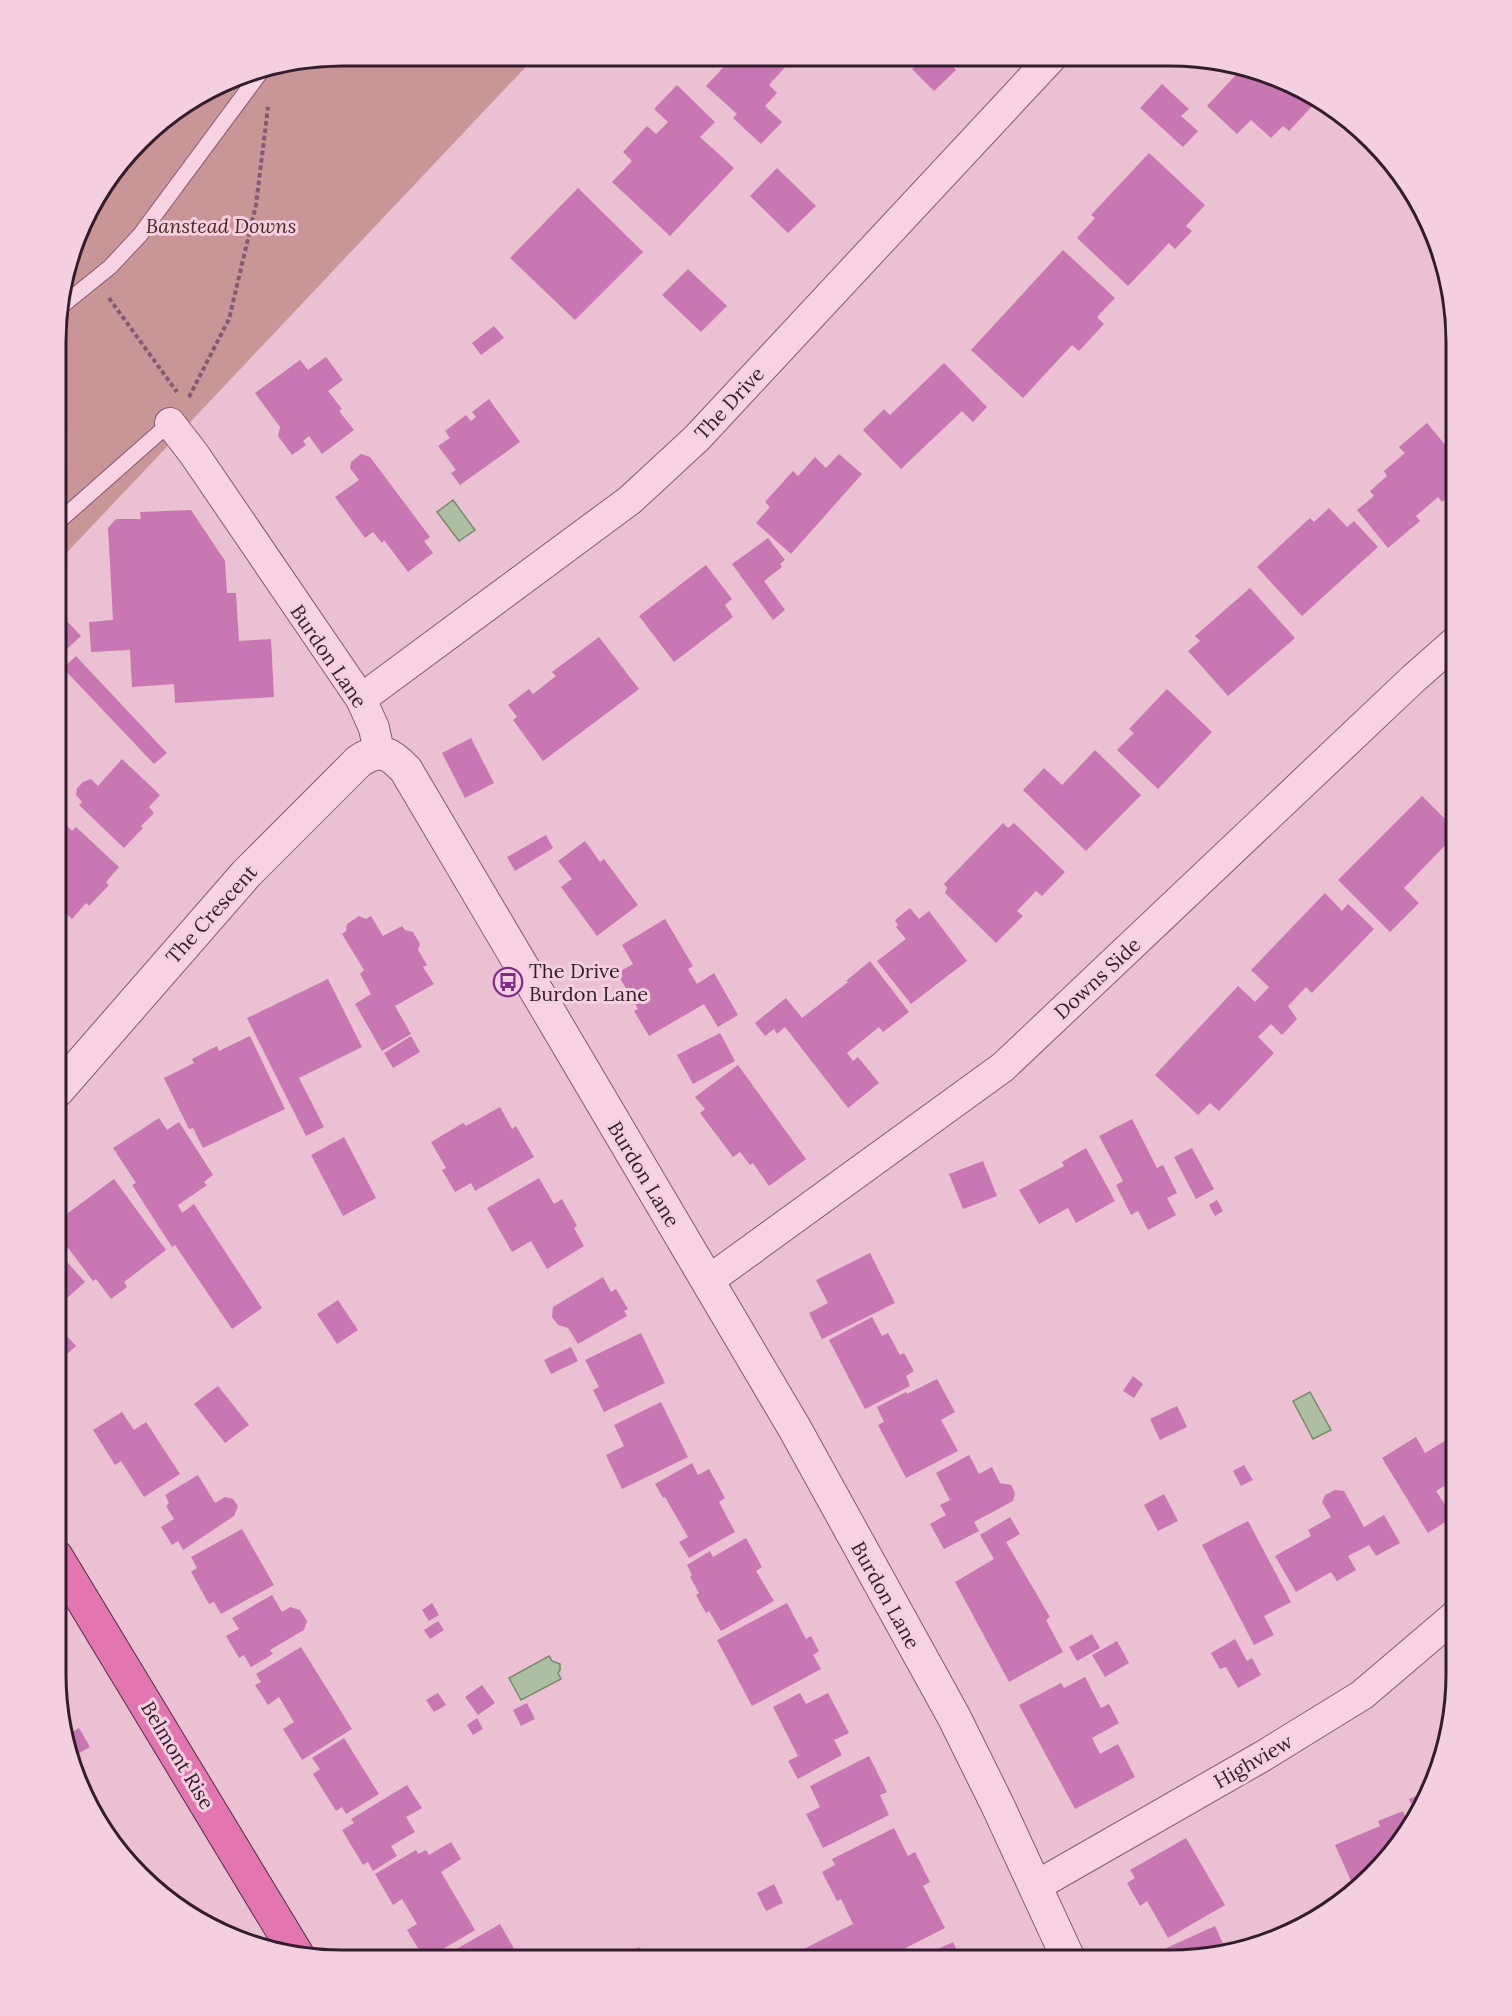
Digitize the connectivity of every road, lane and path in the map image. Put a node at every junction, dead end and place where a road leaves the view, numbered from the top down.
1 (1044, 66) edge
2 (254, 81) edge
3 (268, 102) dead end
4 (96, 279) junction
5 (69, 300) edge
6 (178, 413) junction
7 (66, 515) edge
8 (1446, 649) edge
9 (361, 699) junction
10 (379, 752) junction
11 (66, 1081) edge
12 (708, 1281) junction
13 (66, 1573) edge
14 (1446, 1624) edge
15 (1036, 1886) junction
16 (292, 1946) edge
17 (1065, 1950) edge

1 - 9 street, The Drive
2 - 4 lane
3 - 6 path
4 - 5 lane
4 - 6 path
6 - 7 lane
6 - 9 street, Burdon Lane
8 - 12 street, Downs Side
9 - 10 street, Burdon Lane
10 - 11 street, The Crescent
10 - 12 street, Burdon Lane
12 - 15 street, Burdon Lane
13 - 16 highway, Belmont Rise
14 - 15 street, Highview
15 - 17 street, Burdon Lane

